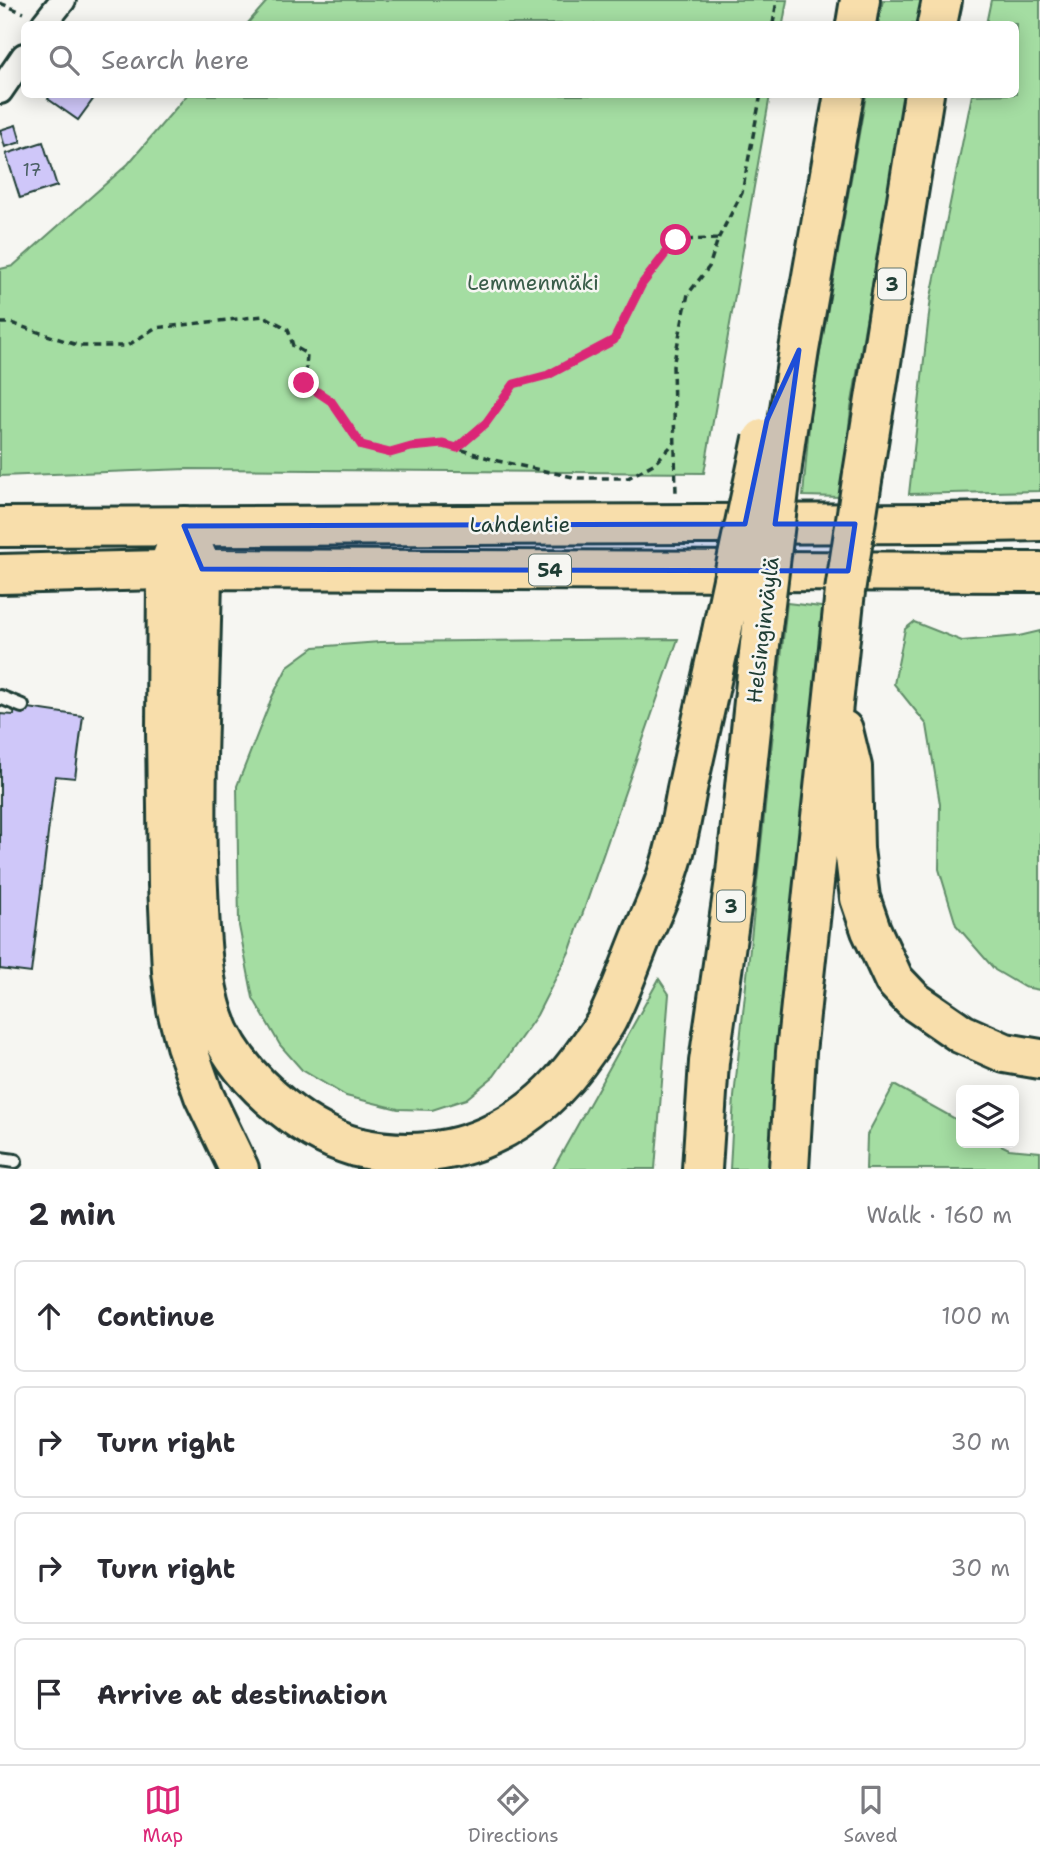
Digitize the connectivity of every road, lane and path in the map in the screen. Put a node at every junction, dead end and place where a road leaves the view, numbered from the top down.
1 (63, 0) edge
2 (777, 0) edge
3 (860, 0) edge
4 (942, 0) edge
5 (46, 21) edge
6 (774, 21) edge
7 (856, 21) edge
8 (938, 21) edge
9 (21, 60) edge
10 (0, 92) edge
11 (760, 98) edge
12 (843, 98) edge
13 (923, 98) edge
14 (718, 239) junction
15 (0, 323) edge
16 (774, 441) junction
17 (675, 442) junction
18 (457, 448) junction
19 (1040, 521) edge
20 (677, 524) junction
21 (184, 526) junction
22 (0, 527) edge
23 (184, 570) junction
24 (1040, 572) edge
25 (0, 574) edge
26 (834, 694) junction
27 (0, 697) edge
28 (22, 706) dead end
29 (1040, 1059) edge
30 (0, 1159) edge
31 (15, 1161) dead end
32 (239, 1169) edge
33 (702, 1169) edge
34 (789, 1169) edge

1 - 5 street
2 - 6 path
3 - 7 main road
4 - 8 main road
9 - 10 street
11 - 14 path
12 - 16 main road, Helsinginväylä / 3
13 - 26 main road, 3, bridge
14 - 17 path
14 - 18 path
15 - 18 path
16 - 23 main road, bridge
16 - 33 main road, Helsinginväylä / 3, bridge
17 - 18 path
17 - 20 path
19 - 20 main road, Lahdentie / 54
20 - 21 main road, Lahdentie / 54
21 - 22 main road, Lahdentie / 54
21 - 23 main road
23 - 24 main road, 54
23 - 25 main road, 54
23 - 32 main road
26 - 29 main road
26 - 34 main road, 3
27 - 28 lane
30 - 31 lane

